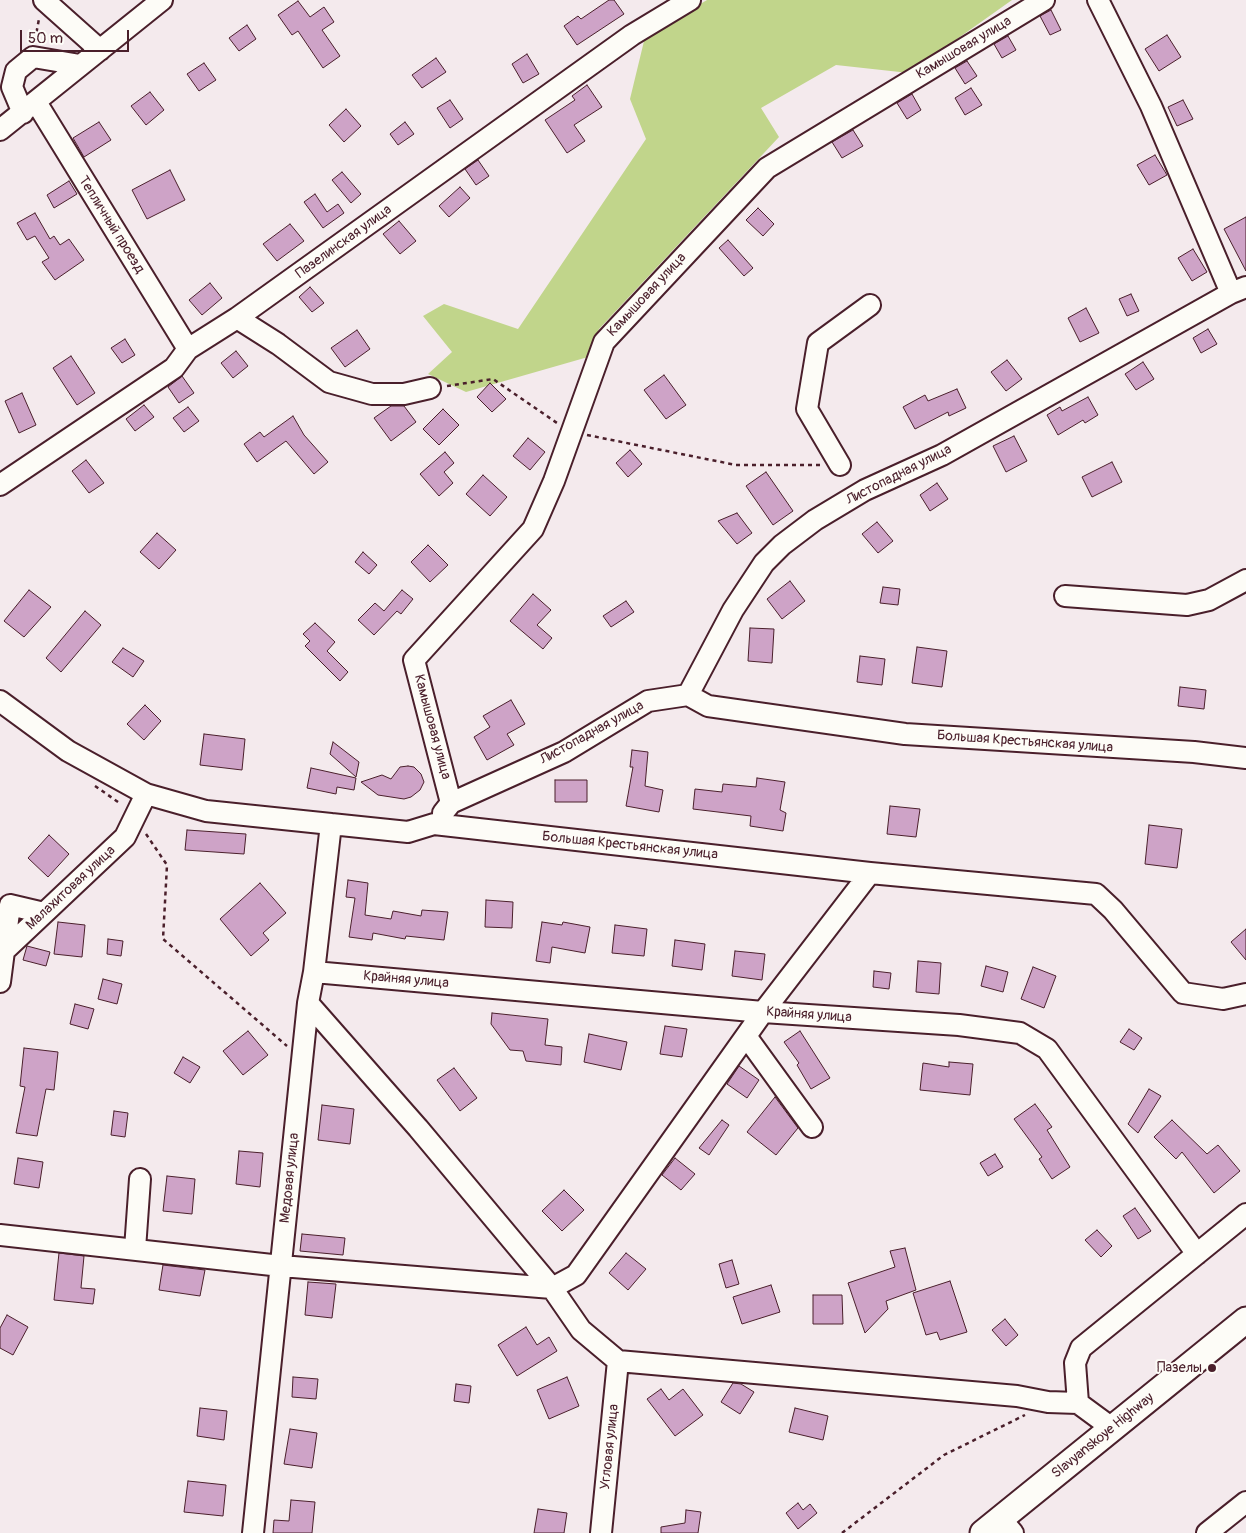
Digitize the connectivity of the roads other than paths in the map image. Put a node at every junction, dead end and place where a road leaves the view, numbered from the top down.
1 (162, 0) edge
2 (690, 0) edge
3 (1044, 0) edge
4 (1098, 0) edge
5 (42, 5) edge
6 (100, 50) junction
7 (80, 65) junction
8 (29, 107) junction
9 (0, 130) edge
10 (1238, 290) edge
11 (870, 305) dead end
12 (237, 318) junction
13 (188, 349) junction
14 (430, 388) road end
15 (840, 464) road end
16 (0, 484) edge
17 (1246, 580) edge
18 (1065, 596) dead end
19 (688, 695) junction
20 (0, 701) edge
21 (1246, 758) edge
22 (146, 794) junction
23 (452, 803) junction
24 (331, 824) junction
25 (434, 824) junction
26 (870, 873) junction
27 (44, 913) junction
28 (4, 951) junction
29 (314, 972) junction
30 (0, 982) edge
31 (1246, 994) edge
32 (308, 1004) junction
33 (763, 1012) junction
34 (746, 1036) junction
35 (812, 1127) dead end
36 (140, 1179) dead end
37 (1246, 1214) edge
38 (0, 1235) edge
39 (136, 1249) junction
40 (1197, 1254) junction
41 (281, 1266) junction
42 (552, 1288) junction
43 (1246, 1320) edge
44 (618, 1361) junction
45 (1078, 1403) junction
46 (1112, 1428) junction
47 (1246, 1502) edge
48 (999, 1528) edge
49 (253, 1533) edge
50 (601, 1533) edge
51 (1207, 1533) edge

1 - 6 street
2 - 12 street, Пазелинская улица
3 - 23 street, Камышовая улица
4 - 10 street
5 - 6 street
6 - 7 street
7 - 8 street
7 - 8 street, Тепличный проезд
8 - 9 street
8 - 13 street, Тепличный проезд
10 - 19 street, Листопадная улица
11 - 15 street
12 - 13 street, Пазелинская улица
12 - 14 street
13 - 16 street, Пазелинская улица
17 - 18 street
19 - 21 street, Большая Крестьянская улица
19 - 23 street, Листопадная улица
20 - 22 street, Большая Крестьянская улица
22 - 24 street, Большая Крестьянская улица
22 - 27 street, Малахитовая улица
23 - 25 street, Листопадная улица
24 - 25 street, Большая Крестьянская улица
24 - 29 street, Медовая улица
25 - 26 street, Большая Крестьянская улица
26 - 31 street, Большая Крестьянская улица
26 - 33 street
27 - 28 street, Малахитовая улица
27 - 28 street
28 - 30 street
29 - 32 street, Медовая улица
29 - 33 street, Крайняя улица
32 - 41 street, Медовая улица
32 - 42 street
33 - 34 street
33 - 40 street, Крайняя улица
34 - 35 street
34 - 42 street
36 - 39 street
37 - 40 street
38 - 39 street
39 - 41 street
40 - 45 street
41 - 42 street
41 - 49 street, Медовая улица
42 - 44 street
43 - 46 main road, Slavyanskoye Highway
44 - 45 street
44 - 50 street, Угловая улица
45 - 46 street
46 - 48 main road, Slavyanskoye Highway
47 - 51 street

